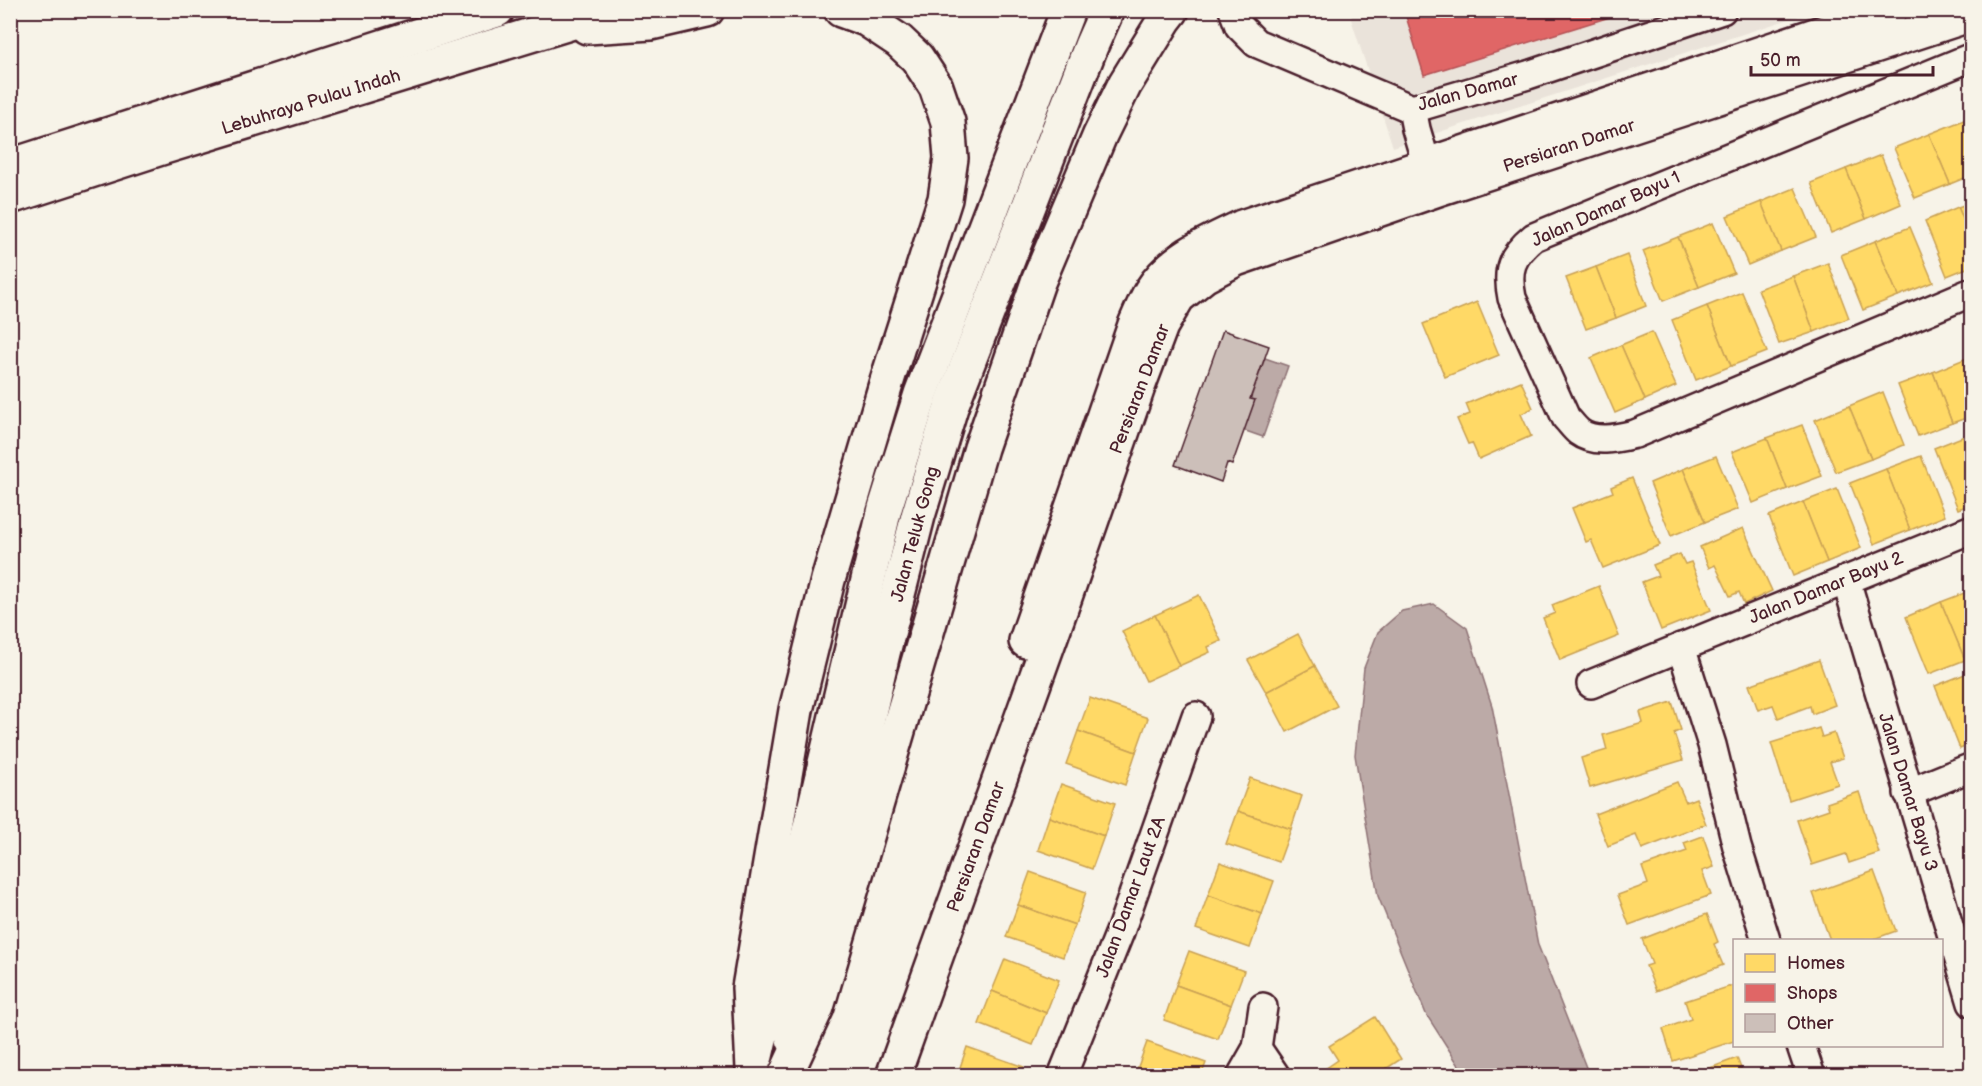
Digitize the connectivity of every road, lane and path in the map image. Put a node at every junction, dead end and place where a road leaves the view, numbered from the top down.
1 (497, 10) edge
2 (612, 10) edge
3 (707, 10) edge
4 (841, 10) edge
5 (1068, 10) edge
6 (1107, 10) edge
7 (1172, 10) edge
8 (1233, 10) edge
9 (1722, 10) edge
10 (1890, 10) edge
11 (1971, 14) edge
12 (547, 30) junction
13 (1971, 57) edge
14 (1412, 109) junction
15 (161, 148) junction
16 (10, 166) edge
17 (1427, 166) junction
18 (10, 196) edge
19 (10, 221) edge
20 (1971, 292) edge
21 (1971, 529) edge
22 (1846, 580) junction
23 (1681, 647) junction
24 (867, 649) junction
25 (1591, 684) dead end
26 (1196, 716) dead end
27 (1971, 767) edge
28 (1908, 793) junction
29 (1766, 939) edge
30 (1971, 1003) edge
31 (1263, 1007) dead end
32 (1801, 1047) edge
33 (1257, 1048) junction
34 (752, 1072) edge
35 (785, 1076) edge
36 (872, 1076) edge
37 (893, 1076) edge
38 (1062, 1076) edge
39 (1241, 1076) edge
40 (1276, 1076) edge
41 (1811, 1076) edge

1 - 16 main road, Lebuhraya Pulau Indah
2 - 12 main road, Lebuhraya Pulau Indah
3 - 12 main road
4 - 34 main road
5 - 24 main road, Jalan Teluk Gong
6 - 24 main road, Jalan Teluk Gong
7 - 35 main road
8 - 14 street, Jalan Damar
9 - 14 street, Jalan Damar
10 - 17 main road, Persiaran Damar
11 - 37 main road, Persiaran Damar
12 - 15 main road, Lebuhraya Pulau Indah
13 - 20 street, Jalan Damar Bayu 1
14 - 17 street
15 - 18 main road, Lebuhraya Pulau Indah
15 - 19 main road
17 - 36 main road, Persiaran Damar
21 - 22 street, Jalan Damar Bayu 2
22 - 23 street, Jalan Damar Bayu 2
22 - 28 street, Jalan Damar Bayu 3
23 - 25 street, Jalan Damar Bayu 2
23 - 29 street
24 - 34 main road, Jalan Teluk Gong
24 - 35 main road, Jalan Teluk Gong
26 - 38 street, Jalan Damar Laut 2A
27 - 28 street
28 - 30 street, Jalan Damar Bayu 3
31 - 33 street
32 - 41 street
33 - 39 street
33 - 40 street

